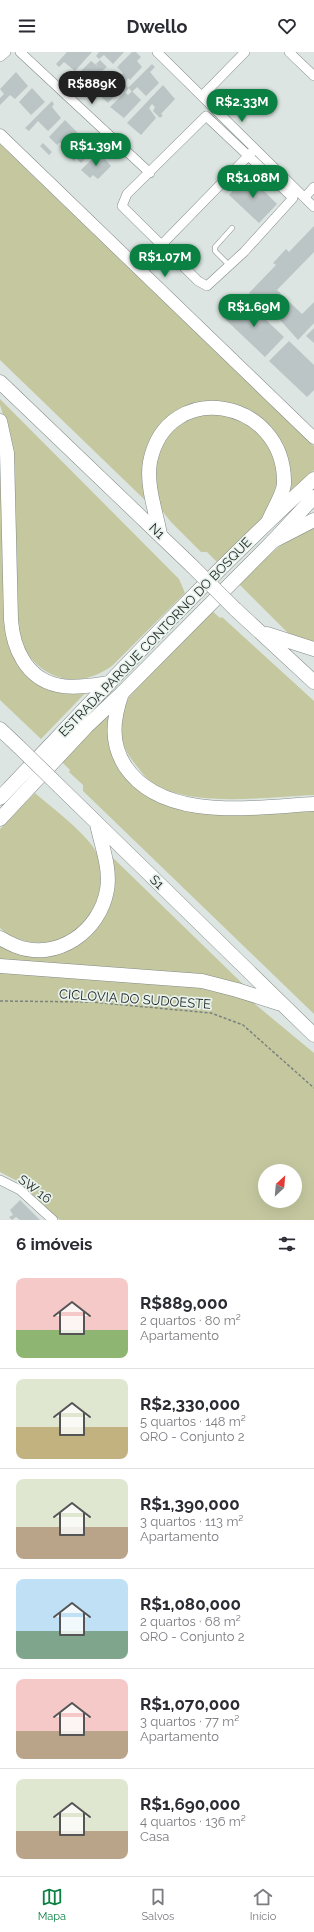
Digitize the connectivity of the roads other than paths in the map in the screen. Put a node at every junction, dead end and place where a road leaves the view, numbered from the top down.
1 (6, 52) edge
2 (20, 52) edge
3 (157, 52) edge
4 (245, 52) edge
5 (290, 52) edge
6 (0, 57) edge
7 (314, 76) edge
8 (202, 96) junction
9 (0, 135) edge
10 (251, 153) junction
11 (150, 174) junction
12 (314, 187) edge
13 (304, 197) junction
14 (314, 207) edge
15 (232, 228) dead end
16 (161, 246) junction
17 (230, 266) junction
18 (138, 269) junction
19 (0, 382) edge
20 (0, 421) edge
21 (314, 438) edge
22 (314, 479) edge
23 (311, 499) edge
24 (269, 520) junction
25 (314, 520) edge
26 (160, 534) junction
27 (273, 541) junction
28 (262, 632) junction
29 (314, 649) edge
30 (314, 682) edge
31 (109, 683) junction
32 (122, 693) junction
33 (0, 729) edge
34 (0, 798) edge
35 (314, 804) edge
36 (0, 819) edge
37 (97, 824) junction
38 (0, 938) edge
39 (0, 966) edge
40 (281, 1004) junction
41 (314, 1035) edge
42 (0, 1180) edge
43 (53, 1220) edge

1 - 6 street
2 - 11 street
3 - 8 street
4 - 8 street
5 - 7 street
8 - 10 street
9 - 18 main road
10 - 11 street
10 - 13 street
10 - 16 street
10 - 17 street
11 - 16 street
12 - 13 street
13 - 14 street
15 - 17 lane
16 - 17 street
16 - 18 street
18 - 21 main road
19 - 26 main road, N1
20 - 31 main road
22 - 24 main road, ESTRADA PARQUE CONTORNO DO BOSQUE
23 - 27 main road, ESTRADA PARQUE CONTORNO DO BOSQUE
24 - 26 main road
24 - 31 main road, ESTRADA PARQUE CONTORNO DO BOSQUE
25 - 27 main road
26 - 28 main road, N1, bridge
27 - 32 main road, ESTRADA PARQUE CONTORNO DO BOSQUE
28 - 29 main road
28 - 30 main road, N1
31 - 34 main road, ESTRADA PARQUE CONTORNO DO BOSQUE
32 - 35 main road
32 - 36 main road, ESTRADA PARQUE CONTORNO DO BOSQUE
33 - 37 main road, S1, bridge
37 - 38 main road
37 - 40 main road, S1
39 - 40 main road
40 - 41 main road, S1
42 - 43 street, SW 16

